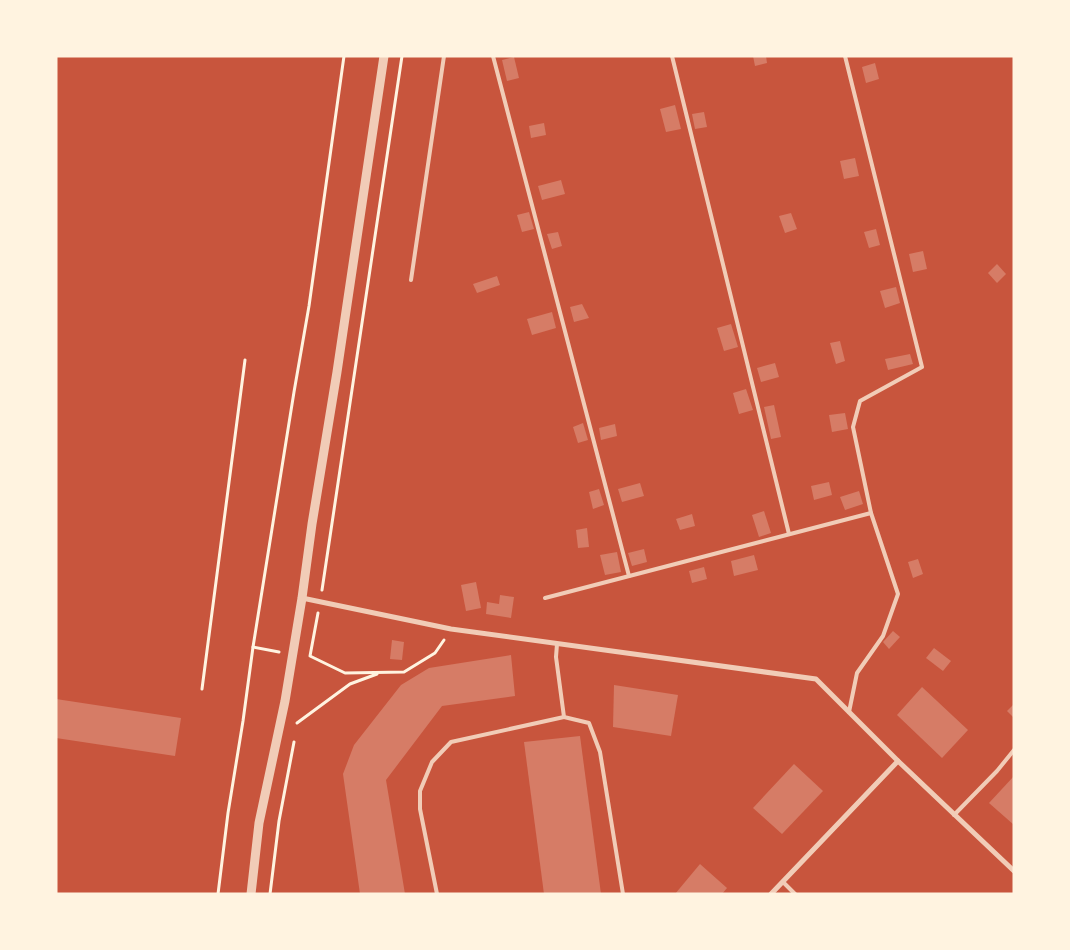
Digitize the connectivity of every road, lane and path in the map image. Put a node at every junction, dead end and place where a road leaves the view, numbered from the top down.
1 (344, 56) edge
2 (384, 56) edge
3 (402, 56) edge
4 (444, 56) edge
5 (493, 56) edge
6 (672, 56) edge
7 (845, 56) edge
8 (412, 280) dead end
9 (246, 360) dead end
10 (872, 513) junction
11 (788, 534) junction
12 (629, 576) junction
13 (302, 598) junction
14 (545, 598) dead end
15 (320, 601) junction
16 (451, 629) junction
17 (557, 644) junction
18 (380, 673) junction
19 (202, 690) dead end
20 (849, 712) junction
21 (564, 717) junction
22 (297, 723) dead end
23 (1014, 750) edge
24 (898, 761) junction
25 (954, 815) junction
26 (1014, 872) edge
27 (783, 882) junction
28 (218, 894) edge
29 (251, 894) edge
30 (437, 894) edge
31 (623, 894) edge
32 (771, 894) edge
33 (794, 894) edge

1 - 28 path
2 - 13 street
3 - 15 path
4 - 8 lane
5 - 12 lane
6 - 11 lane
7 - 10 lane
9 - 19 path
10 - 11 lane
10 - 20 lane
11 - 12 lane
12 - 14 lane
13 - 15 street
13 - 29 street
15 - 16 street
15 - 18 path
16 - 17 street
16 - 18 path
17 - 20 street
17 - 21 lane
18 - 22 path
20 - 24 street
21 - 30 lane
21 - 31 lane
23 - 25 lane
24 - 25 street
24 - 27 street
25 - 26 street
27 - 32 street
27 - 33 lane

